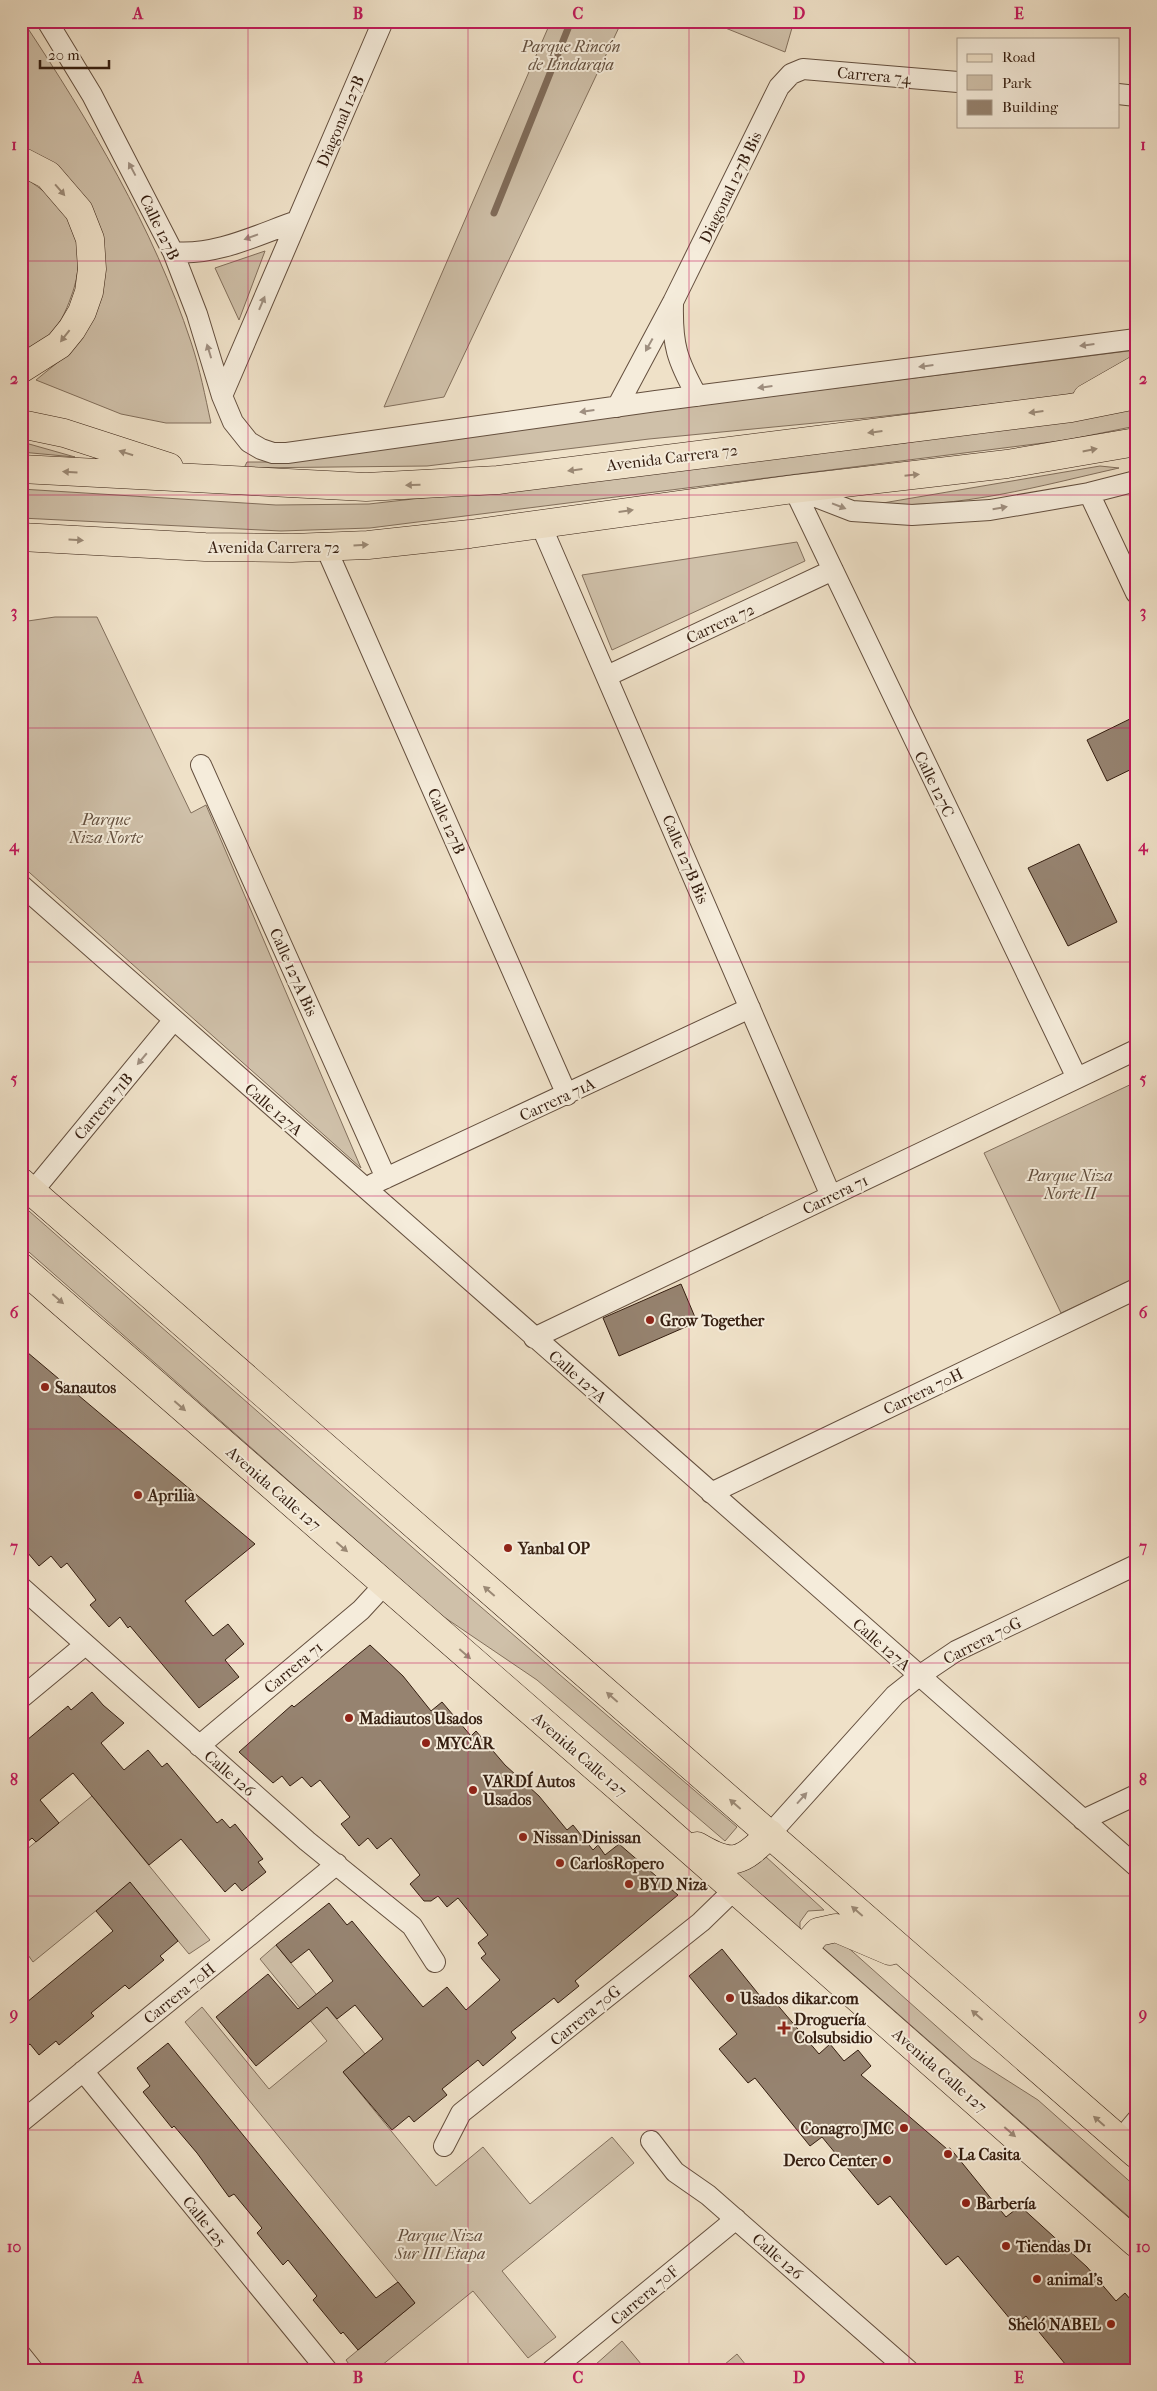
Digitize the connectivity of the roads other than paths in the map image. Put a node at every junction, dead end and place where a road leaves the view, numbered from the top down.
1 (47, 21) edge
2 (383, 21) edge
3 (791, 74) joint
4 (957, 82) edge
5 (1120, 94) edge
6 (1136, 96) edge
7 (21, 161) edge
8 (297, 221) junction
9 (173, 252) junction
10 (673, 302) junction
11 (1136, 339) edge
12 (21, 369) edge
13 (1136, 370) edge
14 (1136, 395) edge
15 (222, 396) junction
16 (697, 396) junction
17 (617, 407) junction
18 (1070, 408) junction
19 (21, 424) edge
20 (1136, 442) edge
21 (21, 469) edge
22 (206, 479) junction
23 (1136, 481) edge
24 (794, 488) junction
25 (1089, 493) junction
26 (540, 523) junction
27 (23, 538) edge
28 (326, 548) junction
29 (832, 570) junction
30 (1136, 594) edge
31 (607, 676) junction
32 (201, 766) dead end
33 (21, 886) edge
34 (750, 1008) junction
35 (173, 1021) junction
36 (1136, 1050) edge
37 (1077, 1078) junction
38 (567, 1095) junction
39 (386, 1178) junction
40 (27, 1186) edge
41 (364, 1189) junction
42 (831, 1196) junction
43 (21, 1267) edge
44 (1136, 1288) edge
45 (534, 1338) junction
46 (711, 1493) junction
47 (1136, 1565) edge
48 (384, 1585) junction
49 (21, 1587) edge
50 (85, 1645) junction
51 (919, 1676) junction
52 (21, 1698) edge
53 (199, 1746) junction
54 (1136, 1794) edge
55 (1083, 1820) junction
56 (659, 1823) junction
57 (770, 1834) junction
58 (337, 1864) junction
59 (1136, 1866) edge
60 (735, 1889) junction
61 (803, 1949) junction
62 (435, 1962) dead end
63 (921, 1966) junction
64 (83, 2071) junction
65 (21, 2122) edge
66 (1130, 2138) edge
67 (651, 2141) dead end
68 (444, 2146) dead end
69 (736, 2219) junction
70 (1136, 2243) edge
71 (21, 2355) edge
72 (33, 2370) edge
73 (327, 2370) edge
74 (552, 2370) edge
75 (908, 2370) edge

9 -> 1 street, Calle 127B
2 - 8 street, Diagonal 127B
3 - 4 street, Carrera 74
3 - 10 street, Diagonal 127B Bis
5 - 6 street
7 -> 12 main road
8 -> 9 street
15 -> 8 street, Diagonal 127B
15 -> 9 street, Calle 127B
10 - 16 street
10 -> 17 street, Diagonal 127B Bis
11 -> 16 street
13 - 18 main road
14 - 18 main road, Avenida Carrera 72
17 -> 15 street, Calle 127B
16 - 17 street
18 -> 22 main road, Avenida Carrera 72
22 -> 19 main road, Avenida Carrera 72
24 -> 20 main road, Avenida Carrera 72
22 -> 21 main road, Avenida Carrera 72
23 - 25 street, Avenida Carrera 72
24 -> 25 street, Avenida Carrera 72
26 -> 24 main road, Avenida Carrera 72
24 - 29 street, Calle 127C
25 - 30 street
28 -> 26 main road, Avenida Carrera 72
26 - 31 street, Calle 127B Bis
27 -> 28 main road, Avenida Carrera 72
28 - 38 street, Calle 127B
29 - 31 street, Carrera 72
29 - 37 street, Calle 127C
31 - 34 street, Calle 127B Bis
32 - 39 street, Calle 127A Bis
33 - 35 street, Calle 127A
34 - 38 street, Carrera 71A
34 - 42 street, Calle 127B Bis
35 -> 40 street, Carrera 71B
35 - 41 street, Calle 127A
36 - 37 street, Carrera 71
37 - 42 street, Carrera 71
38 - 39 street, Carrera 71A
39 - 41 street, Carrera 71A
57 -> 40 main road
41 - 45 street, Calle 127A
42 - 45 street, Carrera 71
43 -> 48 main road, Avenida Calle 127
44 - 46 street, Carrera 70H
45 - 46 street, Calle 127A
46 - 51 street, Calle 127A
47 - 51 street, Carrera 70G
48 - 53 street, Carrera 71
48 -> 56 main road, Avenida Calle 127
49 - 50 street, Calle 126
50 - 52 street
50 - 53 street, Calle 126
51 - 55 street, Calle 127A
57 -> 51 street, Carrera 70G
53 - 58 street, Calle 126
54 - 55 street
55 - 59 street, Calle 127A
56 - 57 main road
56 - 60 main road, Avenida Calle 127
63 -> 57 main road
58 - 62 street, Calle 126
58 - 64 street, Carrera 70H
60 - 61 main road, Avenida Calle 127
60 - 68 street, Carrera 70G
61 - 63 main road
61 -> 70 main road, Avenida Calle 127
66 -> 63 main road
64 - 65 street, Carrera 70H
64 - 73 street, Calle 125
67 - 69 street, Calle 126
69 - 74 street, Carrera 70F
69 - 75 street, Calle 126
71 - 72 street

